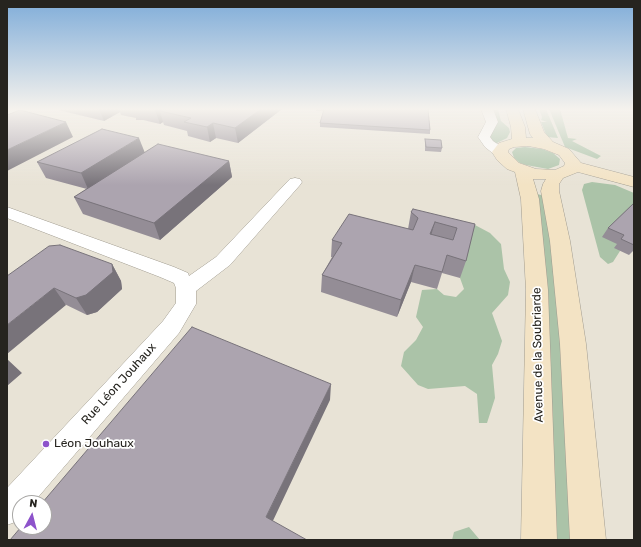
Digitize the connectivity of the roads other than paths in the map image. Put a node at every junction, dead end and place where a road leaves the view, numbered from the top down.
1 (485, 135) edge
2 (518, 135) edge
3 (538, 135) edge
4 (518, 142) junction
5 (548, 145) junction
6 (500, 152) junction
7 (522, 170) junction
8 (565, 171) junction
9 (295, 182) dead end
10 (634, 182) edge
11 (7, 212) edge
12 (186, 288) junction
13 (7, 510) edge
14 (539, 540) edge
15 (588, 540) edge

1 - 6 street
2 - 4 street
3 - 5 street
4 - 5 street
4 - 6 street
5 - 8 street
6 - 7 street
7 - 8 street
7 - 14 street, Avenue de la Soubriarde
8 - 10 street
8 - 15 street
9 - 12 street
11 - 12 street
12 - 13 street, Rue Léon Jouhaux

